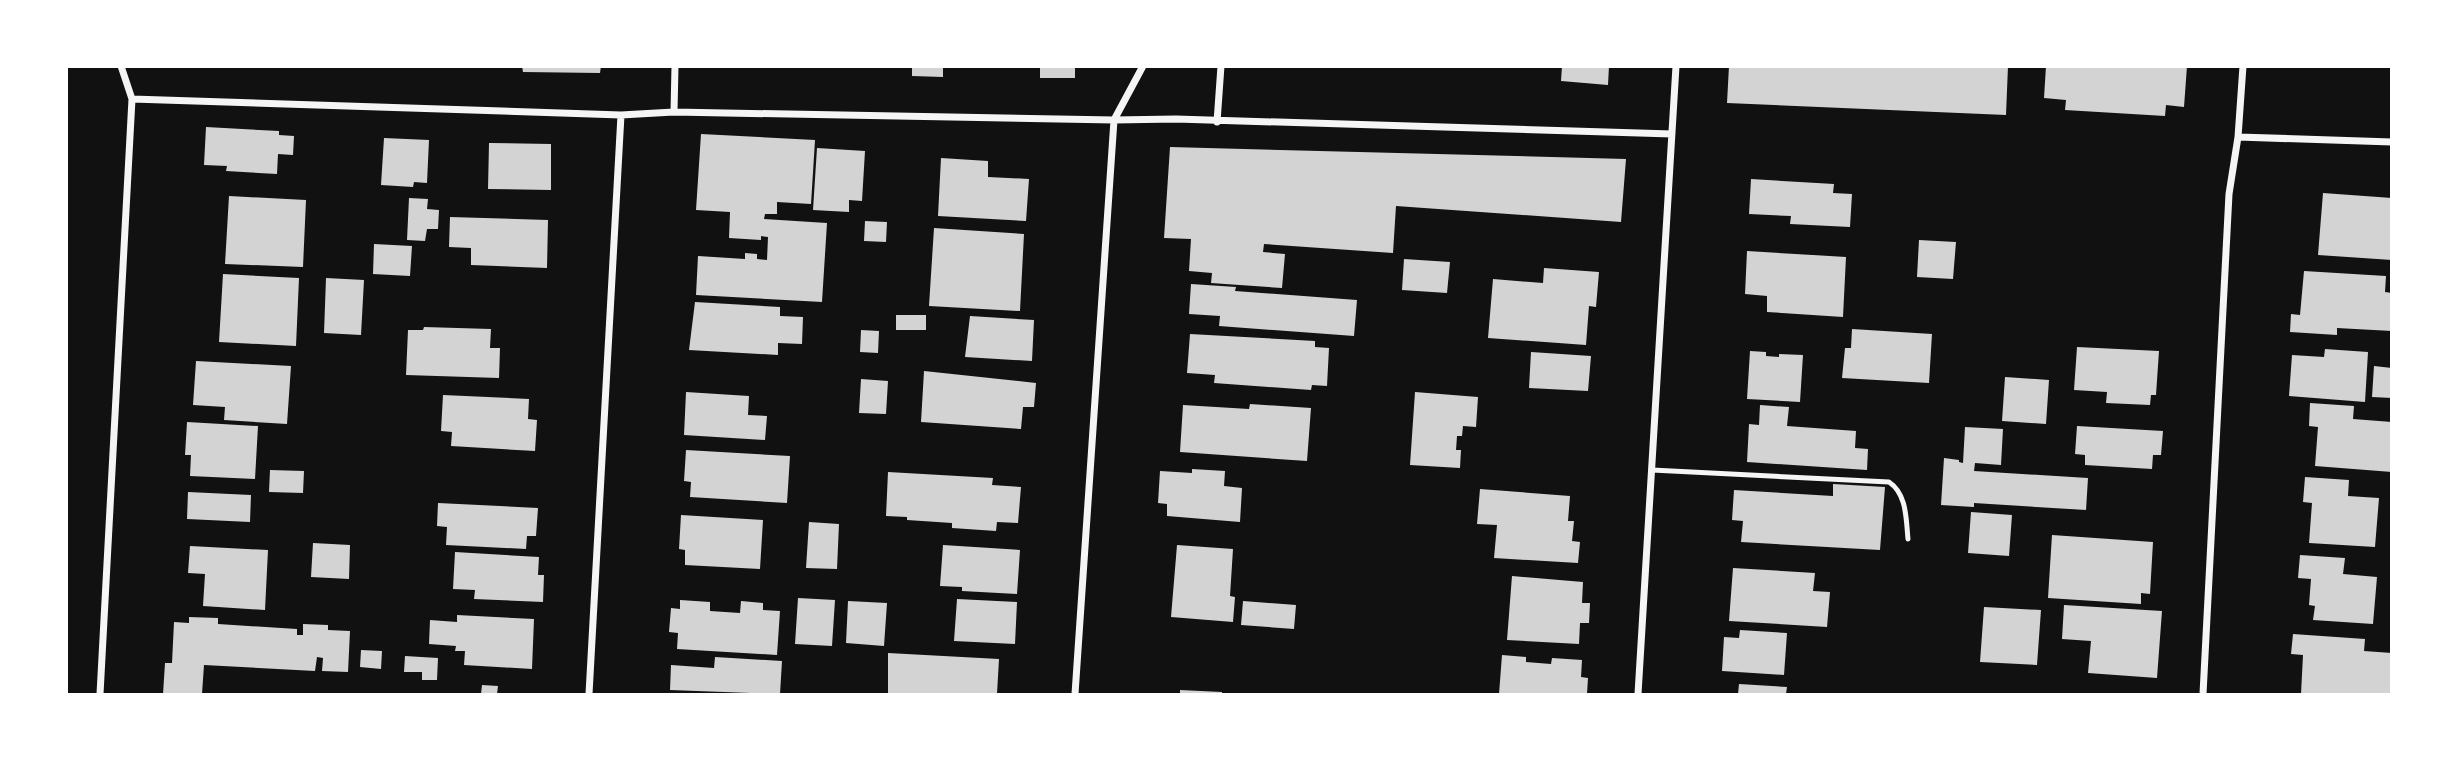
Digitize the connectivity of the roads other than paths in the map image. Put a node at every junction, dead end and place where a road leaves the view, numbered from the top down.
1 (121, 66) edge
2 (676, 66) edge
3 (1143, 66) edge
4 (1221, 66) edge
5 (1676, 66) edge
6 (2243, 66) edge
7 (132, 99) junction
8 (674, 112) junction
9 (621, 115) junction
10 (1114, 120) junction
11 (1217, 121) junction
12 (1672, 134) junction
13 (2238, 137) junction
14 (2392, 142) edge
15 (1652, 470) junction
16 (1909, 539) dead end
17 (100, 695) edge
18 (589, 695) edge
19 (1075, 695) edge
20 (1638, 695) edge
21 (2203, 695) edge

1 - 7 street
2 - 8 street
3 - 10 street
4 - 11 street
5 - 12 street
6 - 13 street
7 - 9 street
7 - 17 street
8 - 9 street
8 - 10 street
9 - 18 street
10 - 11 street
10 - 19 street
11 - 12 street
12 - 15 street
13 - 14 street
13 - 21 street
15 - 16 lane
15 - 20 street

